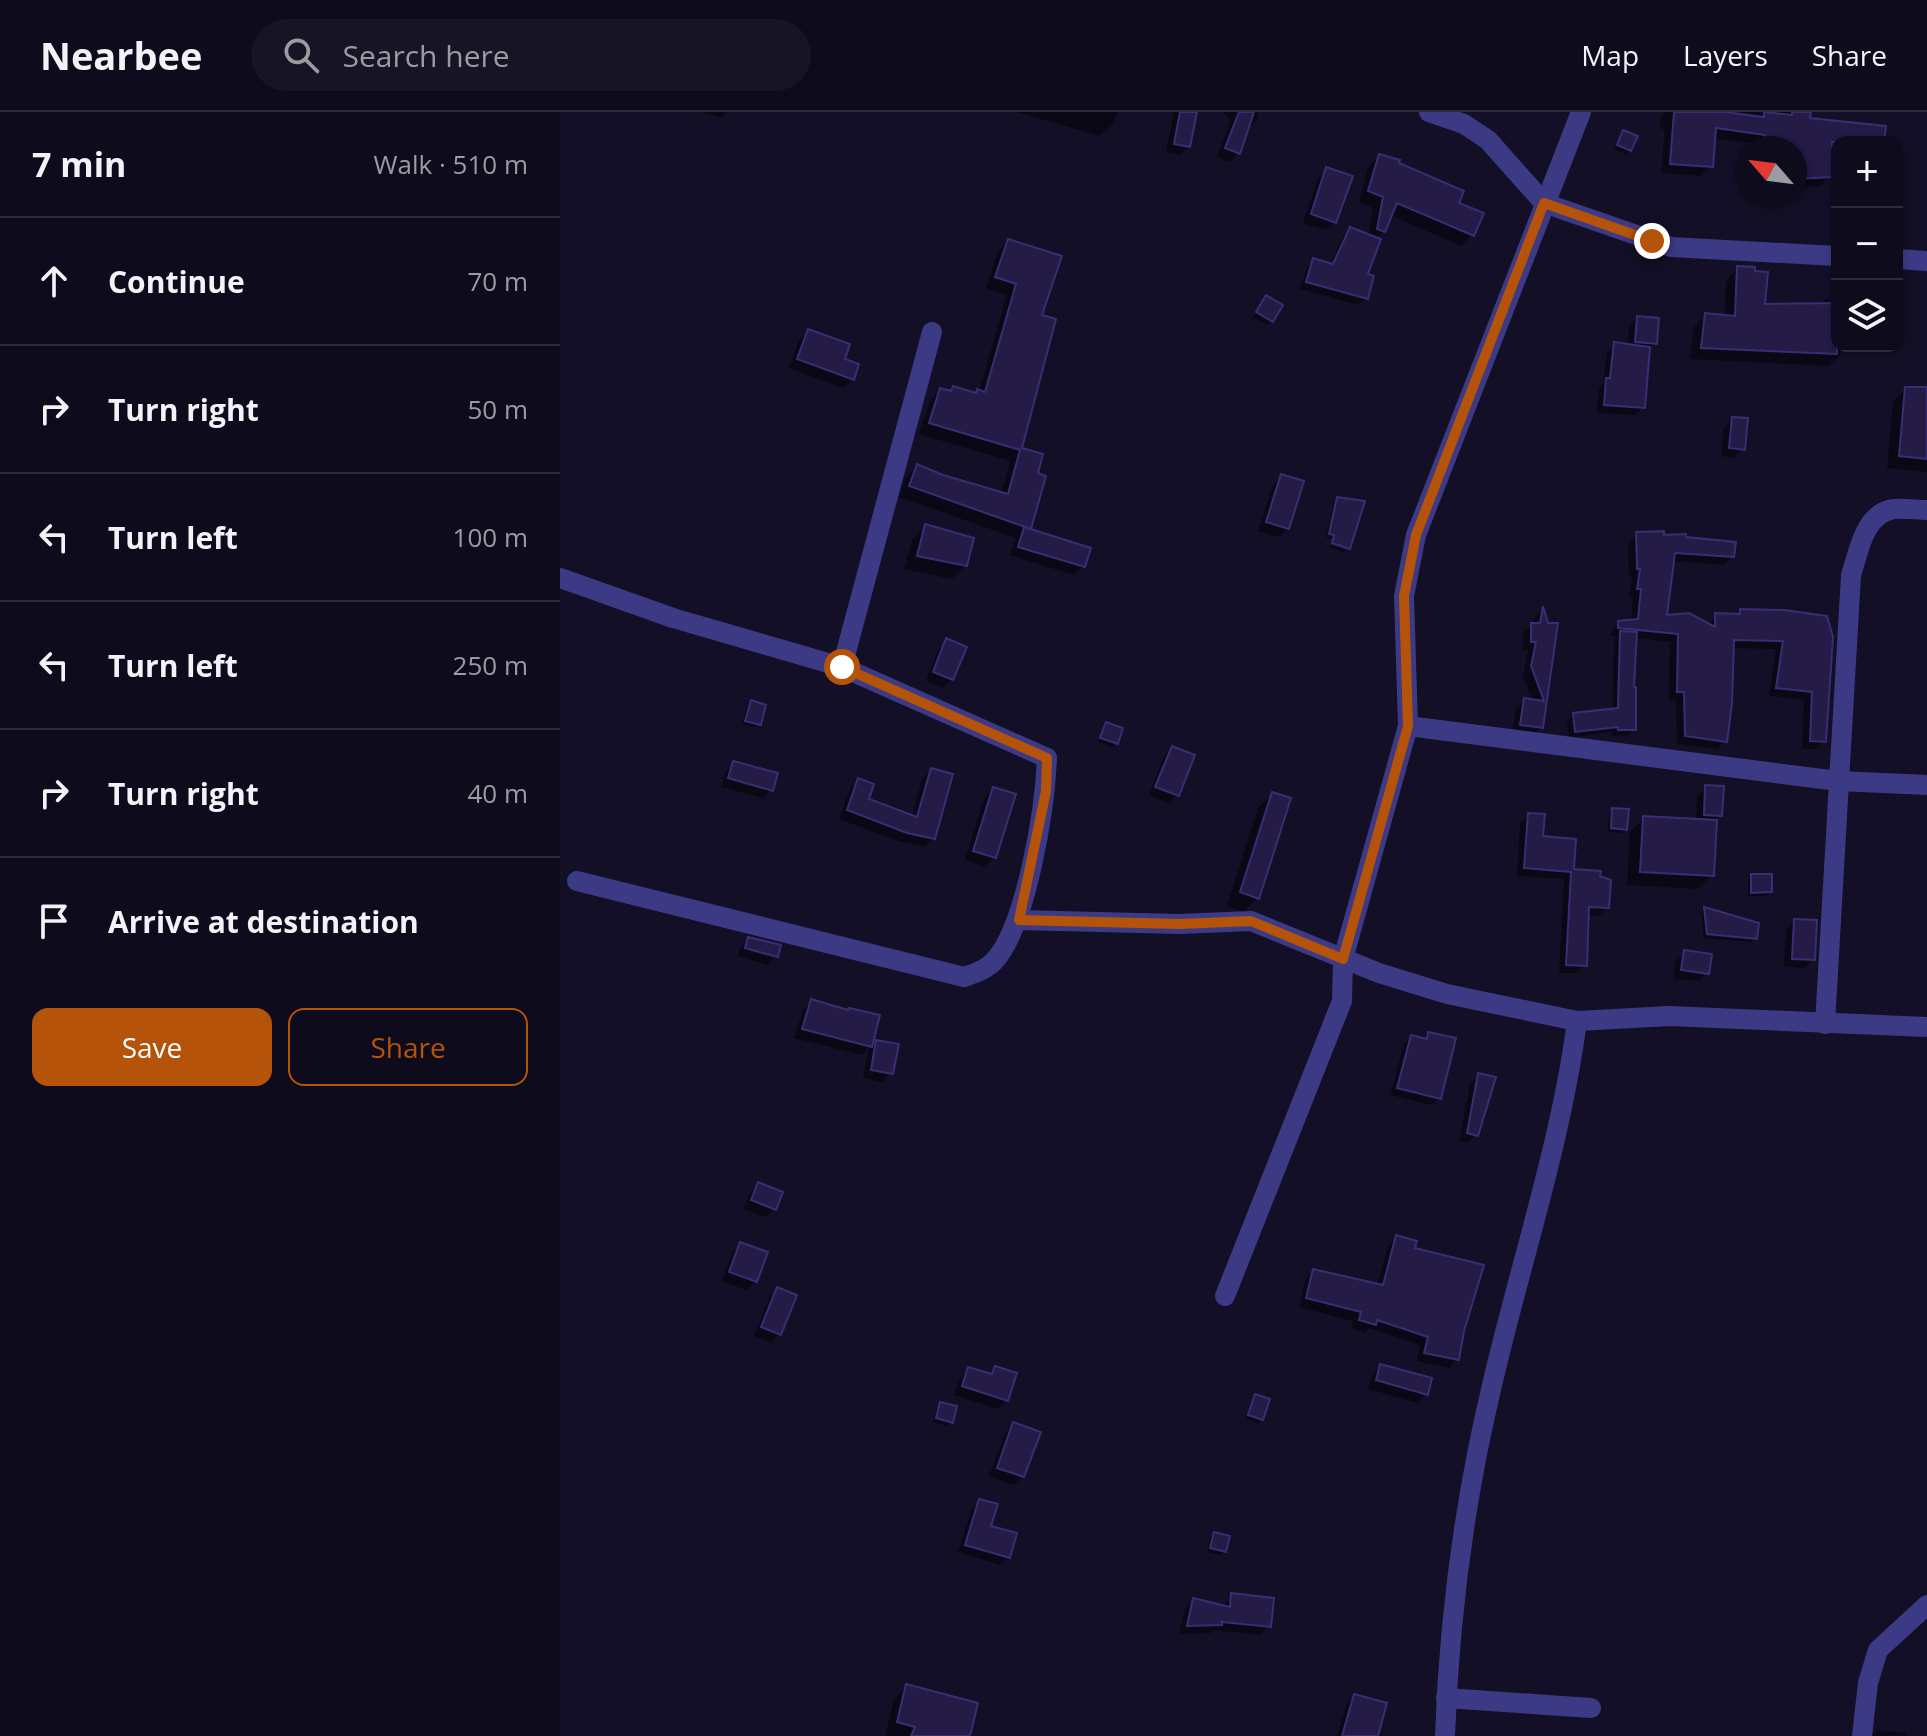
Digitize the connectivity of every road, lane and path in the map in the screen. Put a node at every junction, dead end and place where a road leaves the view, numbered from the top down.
1 (1429, 112) edge
2 (1581, 112) edge
3 (1544, 203) junction
4 (1831, 256) edge
5 (1903, 259) edge
6 (1927, 261) edge
7 (932, 332) dead end
8 (1927, 510) edge
9 (560, 578) edge
10 (842, 667) junction
11 (1408, 726) junction
12 (1838, 781) junction
13 (1927, 785) edge
14 (577, 881) dead end
15 (1019, 920) junction
16 (1343, 959) junction
17 (1577, 1021) junction
18 (1825, 1024) junction
19 (1927, 1027) edge
20 (1225, 1296) dead end
21 (1927, 1605) edge
22 (1446, 1698) junction
23 (1591, 1708) dead end
24 (1445, 1736) edge
25 (1862, 1736) edge

1 - 3 street
2 - 3 street
3 - 4 street
3 - 11 street
5 - 6 street
7 - 10 street
8 - 12 street
9 - 10 street
10 - 15 street
11 - 12 street
11 - 16 street
12 - 13 street
12 - 18 street
14 - 15 street
15 - 16 street
16 - 17 street
16 - 20 street
17 - 18 street
17 - 22 street
18 - 19 street
21 - 25 street
22 - 23 street
22 - 24 street

